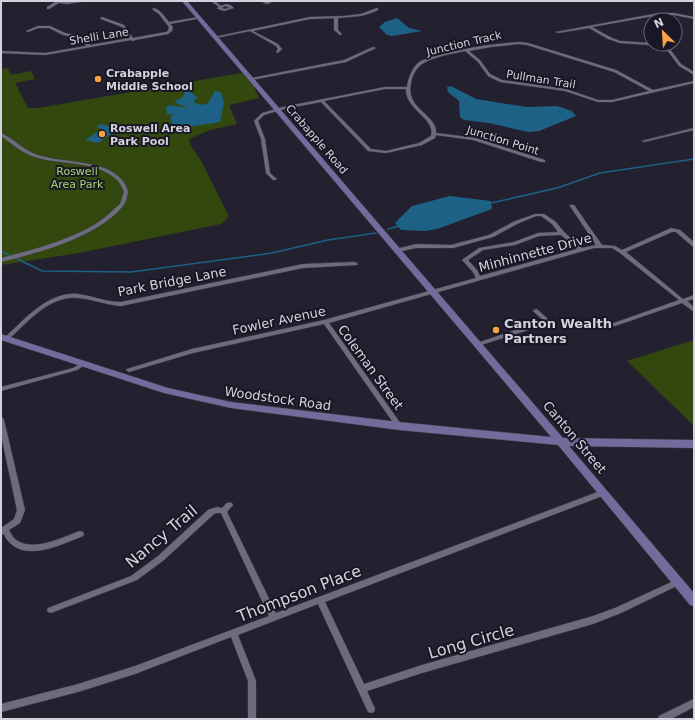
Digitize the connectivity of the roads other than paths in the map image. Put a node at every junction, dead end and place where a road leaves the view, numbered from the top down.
1 (52, 1) edge
2 (85, 1) edge
3 (184, 1) edge
4 (213, 1) edge
5 (262, 1) edge
6 (273, 1) edge
7 (58, 2) junction
8 (220, 6) dead end
9 (48, 8) dead end
10 (154, 9) dead end
11 (376, 9) dead end
12 (336, 17) junction
13 (102, 18) dead end
14 (199, 18) junction
15 (694, 18) edge
16 (168, 23) junction
17 (590, 27) junction
18 (28, 31) dead end
19 (251, 31) junction
20 (558, 32) dead end
21 (340, 34) dead end
22 (216, 37) junction
23 (133, 40) junction
24 (89, 47) junction
25 (374, 48) dead end
26 (467, 51) junction
27 (1, 52) edge
28 (278, 52) dead end
29 (694, 74) edge
30 (252, 79) junction
31 (694, 82) edge
32 (408, 88) junction
33 (652, 92) junction
34 (322, 101) junction
35 (278, 110) junction
36 (694, 129) edge
37 (1, 134) edge
38 (435, 134) junction
39 (644, 141) dead end
40 (543, 161) dead end
41 (275, 179) dead end
42 (572, 206) dead end
43 (562, 233) junction
44 (694, 245) edge
45 (600, 246) junction
46 (398, 250) junction
47 (581, 250) junction
48 (622, 252) junction
49 (1, 260) edge
50 (355, 264) dead end
51 (479, 279) junction
52 (433, 291) junction
53 (694, 297) edge
54 (684, 301) junction
55 (694, 310) edge
56 (536, 311) dead end
57 (512, 319) dead end
58 (324, 322) junction
59 (613, 325) dead end
60 (522, 330) junction
61 (4, 338) edge
62 (479, 344) junction
63 (83, 364) junction
64 (129, 370) dead end
65 (1, 389) edge
66 (1, 420) edge
67 (399, 426) junction
68 (560, 442) junction
69 (694, 444) edge
70 (603, 493) junction
71 (229, 505) dead end
72 (223, 512) junction
73 (3, 531) edge
74 (80, 534) dead end
75 (678, 582) junction
76 (320, 600) junction
77 (694, 601) edge
78 (51, 610) dead end
79 (274, 618) junction
80 (233, 633) junction
81 (362, 689) junction
82 (694, 703) edge
83 (1, 708) edge
84 (371, 709) dead end
85 (252, 719) edge
86 (662, 719) edge

1 - 7 street
2 - 7 street
3 - 14 street, Crabapple Road
4 - 8 street
5 - 6 street
7 - 9 street
10 - 16 street
11 - 12 street
12 - 19 street
12 - 21 street
13 - 23 street
14 - 16 street
14 - 22 street, Crabapple Road
15 - 17 street
16 - 23 street, Shelli Lane
17 - 20 street
17 - 29 street
18 - 24 street
19 - 22 street
19 - 28 street
22 - 30 street, Crabapple Road
23 - 24 street, Shelli Lane
24 - 27 street, Shelli Lane
25 - 30 street
26 - 32 street, Junction Track
26 - 33 street, Junction Track
26 - 33 street, Pullman Trail
30 - 35 street, Crabapple Road
31 - 33 street, Pullman Trail
32 - 34 street
32 - 38 street
34 - 35 street
34 - 38 street
35 - 41 street
35 - 46 street, Crabapple Road
36 - 39 street
37 - 49 street
38 - 40 street, Junction Point
42 - 45 street
43 - 46 street
43 - 47 street
43 - 51 street
44 - 48 street
45 - 47 street, Minhinnette Drive
45 - 48 street, Minhinnette Drive
46 - 52 street, Crabapple Road
47 - 51 street, Minhinnette Drive
48 - 54 street, Minhinnette Drive
50 - 61 street, Park Bridge Lane
51 - 52 street, Minhinnette Drive
52 - 58 street, Fowler Avenue
52 - 62 street, Canton Street
53 - 54 street
54 - 55 street, Minhinnette Drive
54 - 59 street
56 - 60 street
57 - 60 street
58 - 64 street, Fowler Avenue
58 - 67 street, Coleman Street
60 - 62 street
61 - 63 street, Woodstock Road
62 - 68 street, Canton Street
63 - 65 street
63 - 67 street, Woodstock Road
66 - 73 street
67 - 68 street, Woodstock Road
68 - 69 street, Woodstock Road
68 - 70 street, Canton Street
70 - 75 street, Canton Street
70 - 76 street, Thompson Place
71 - 72 street
72 - 78 street, Nancy Trail
72 - 79 street
73 - 74 street
75 - 77 street, Canton Street
75 - 81 street, Long Circle
76 - 79 street, Thompson Place
76 - 81 street
79 - 80 street, Thompson Place
80 - 83 street, Thompson Place
80 - 85 street
81 - 84 street
82 - 86 street

